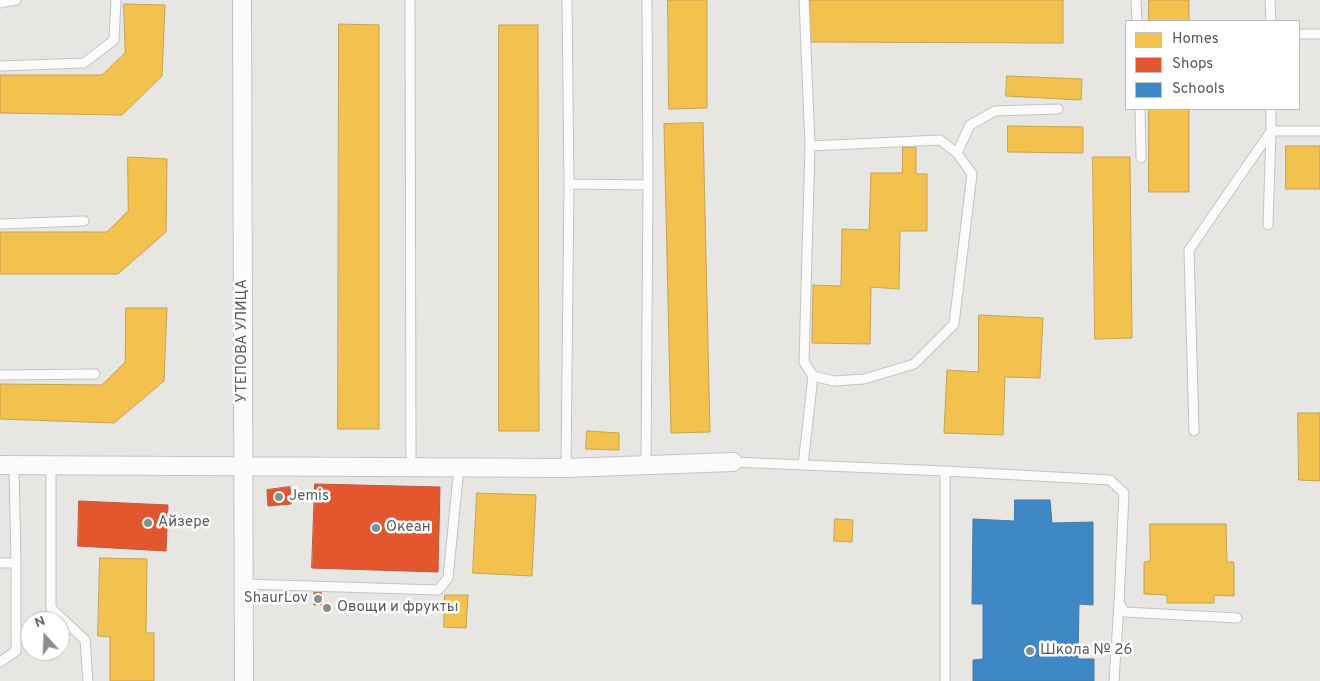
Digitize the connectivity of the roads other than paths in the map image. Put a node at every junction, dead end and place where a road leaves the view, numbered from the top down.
1 (16, 0) edge
2 (116, 0) edge
3 (242, 0) edge
4 (410, 0) edge
5 (567, 0) edge
6 (647, 0) edge
7 (804, 0) edge
8 (1136, 0) edge
9 (1270, 0) edge
10 (1, 2) edge
11 (1137, 20) edge
12 (1271, 20) edge
13 (1300, 34) edge
14 (1320, 34) edge
15 (0, 66) edge
16 (1058, 109) dead end
17 (1140, 110) edge
18 (1271, 110) edge
19 (1271, 130) junction
20 (1320, 130) edge
21 (810, 146) junction
22 (958, 153) junction
23 (1141, 158) dead end
24 (568, 184) junction
25 (648, 185) junction
26 (84, 221) dead end
27 (0, 224) edge
28 (1268, 225) dead end
29 (95, 374) dead end
30 (0, 375) edge
31 (814, 376) junction
32 (1194, 431) dead end
33 (733, 462) joint
34 (646, 464) junction
35 (7, 465) edge
36 (51, 465) junction
37 (803, 465) junction
38 (243, 466) junction
39 (411, 467) junction
40 (459, 467) junction
41 (566, 468) junction
42 (945, 471) junction
43 (0, 563) edge
44 (16, 563) junction
45 (244, 584) junction
46 (1119, 603) junction
47 (1237, 618) dead end
48 (0, 662) edge
49 (88, 681) edge
50 (244, 681) edge
51 (945, 681) edge
52 (1114, 681) edge

1 - 10 lane
2 - 15 lane
3 - 38 street, УТЕПОВА УЛИЦА
4 - 39 lane
5 - 24 lane
6 - 25 lane
7 - 21 lane
8 - 11 lane
9 - 12 lane
13 - 14 lane
16 - 22 lane
17 - 23 lane
18 - 19 lane
19 - 20 lane
19 - 28 lane
19 - 32 lane
21 - 22 lane
21 - 31 lane
22 - 31 lane
24 - 25 lane
24 - 41 lane
25 - 34 lane
26 - 27 lane
29 - 30 lane
31 - 37 lane
33 - 34 street
33 - 37 lane
34 - 41 street
35 - 36 street
35 - 44 lane
36 - 38 street
36 - 49 lane
37 - 42 lane
38 - 39 street
38 - 45 street, УТЕПОВА УЛИЦА
39 - 40 street
40 - 41 street
40 - 45 lane
42 - 46 lane
42 - 51 lane
43 - 44 lane
44 - 48 lane
45 - 50 street, УТЕПОВА УЛИЦА
46 - 47 lane
46 - 52 lane

